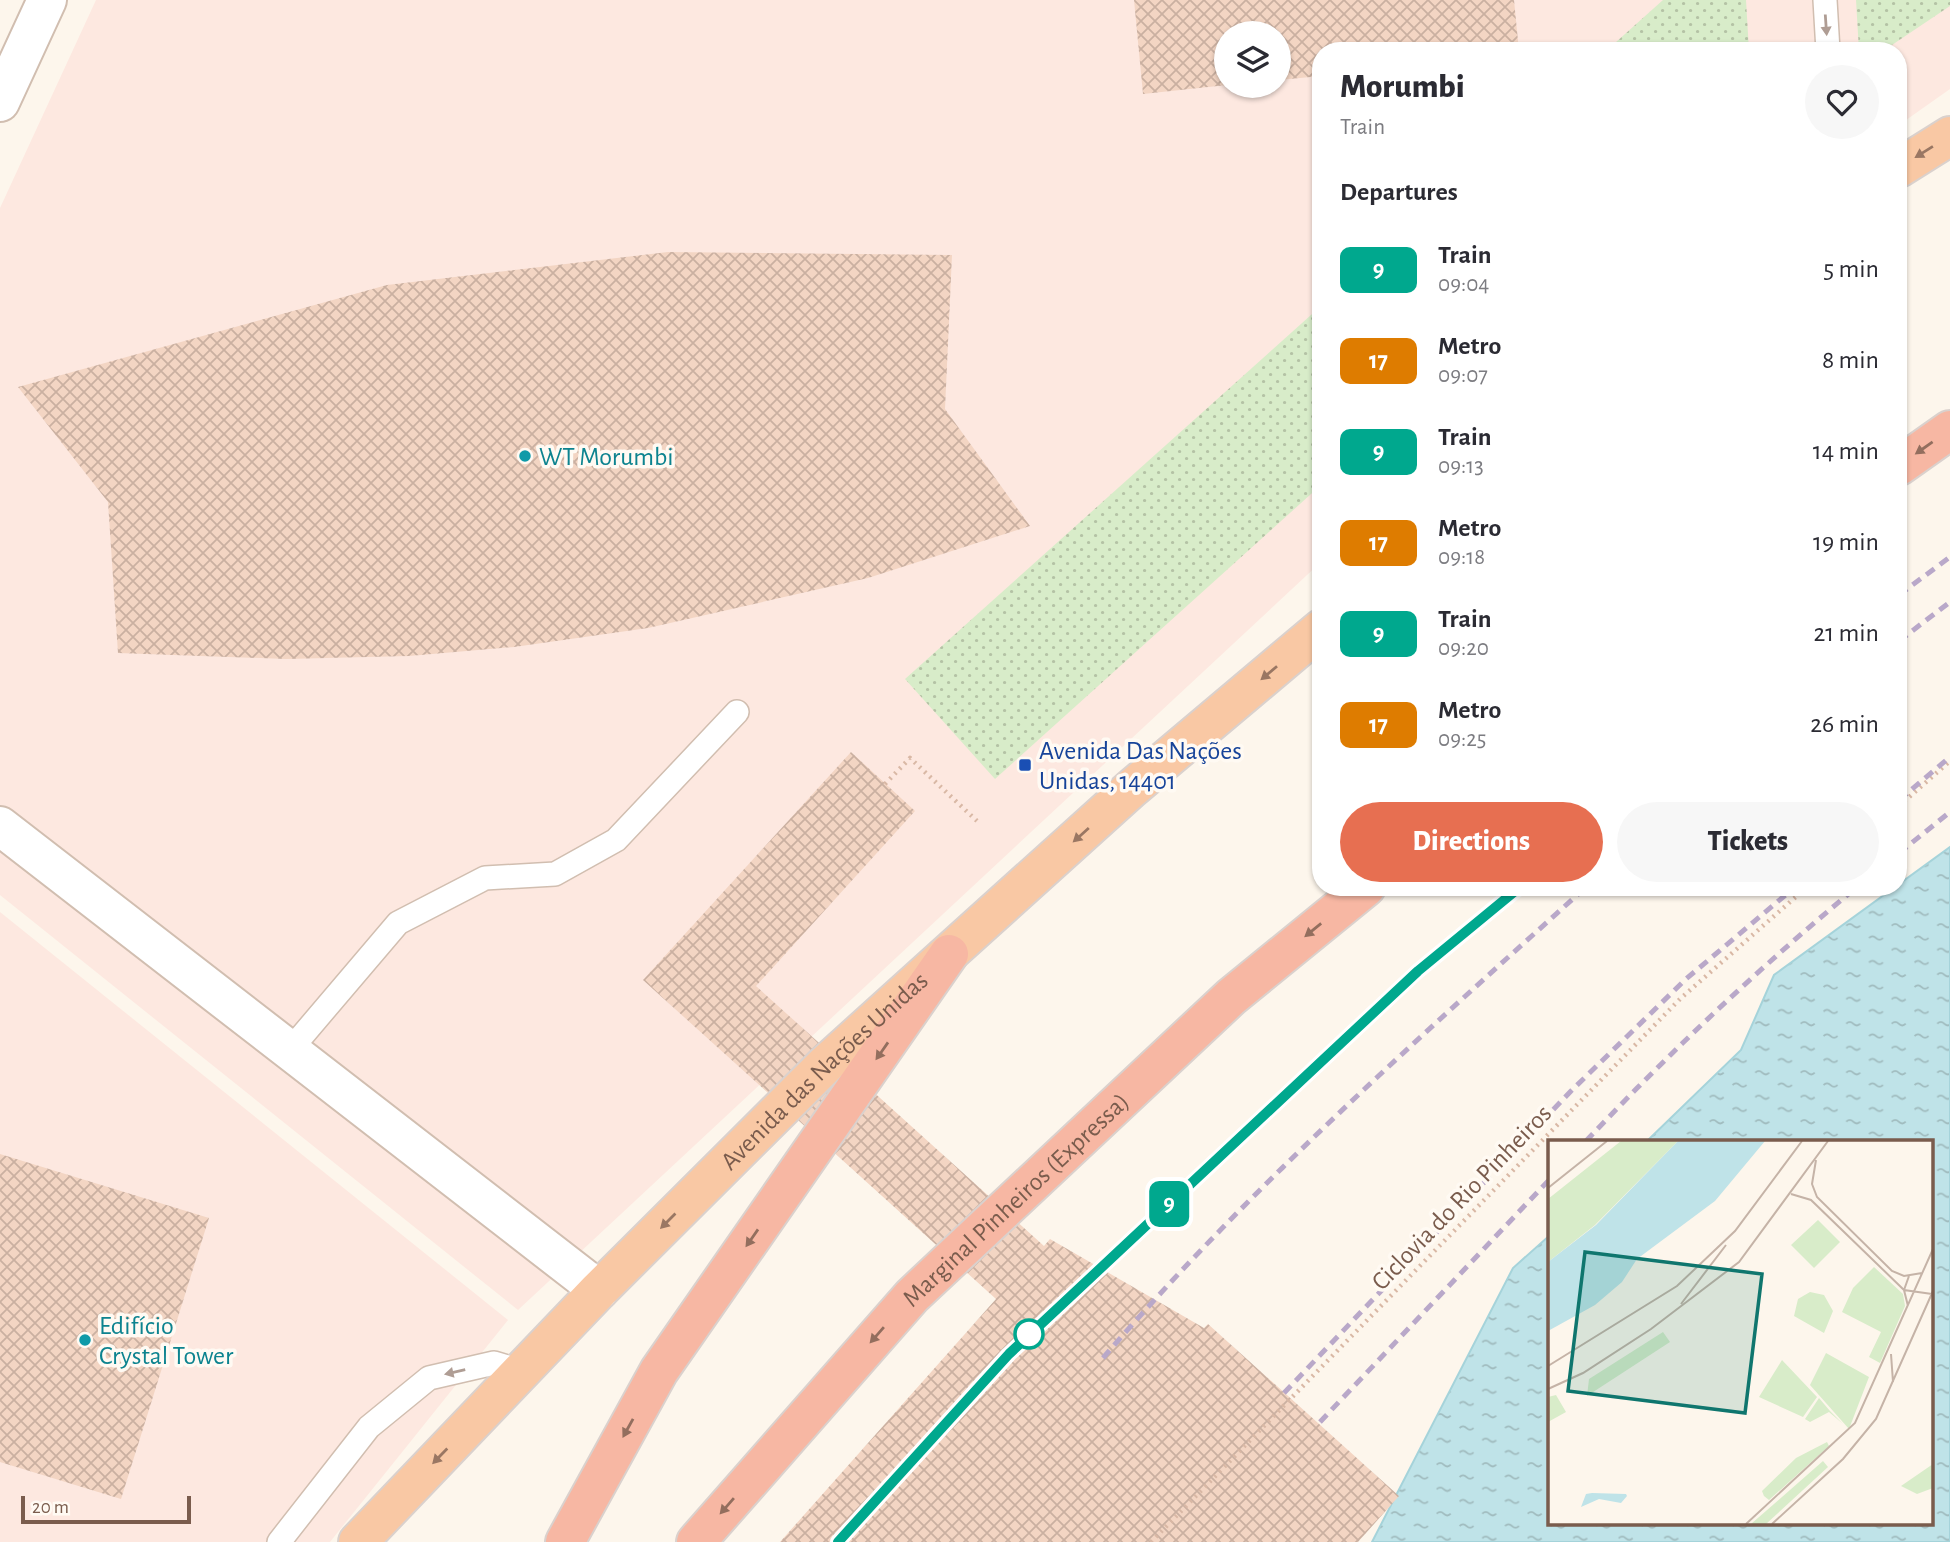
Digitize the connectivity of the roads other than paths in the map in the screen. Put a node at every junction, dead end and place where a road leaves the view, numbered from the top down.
1 (47, 0) edge
2 (1825, 0) edge
3 (1827, 42) edge
4 (0, 102) edge
5 (1950, 136) edge
6 (1907, 163) edge
7 (1950, 430) edge
8 (1907, 460) edge
9 (1312, 637) edge
10 (737, 712) dead end
11 (0, 826) edge
12 (1355, 896) edge
13 (949, 954) junction
14 (290, 1050) junction
15 (599, 1290) junction
16 (521, 1371) junction
17 (279, 1542) edge
18 (358, 1542) edge
19 (565, 1542) edge
20 (696, 1542) edge

1 - 4 street
2 -> 3 lane
5 -> 6 highway
7 -> 8 highway
9 -> 13 highway, Avenida das Nações Unidas
10 - 14 lane
11 - 14 street
12 -> 20 highway, Marginal Pinheiros (Expressa)
13 -> 15 highway, Avenida das Nações Unidas
13 -> 19 highway
14 - 15 street
15 - 16 highway, Avenida das Nações Unidas
16 -> 17 lane
16 -> 18 highway, Avenida das Nações Unidas

